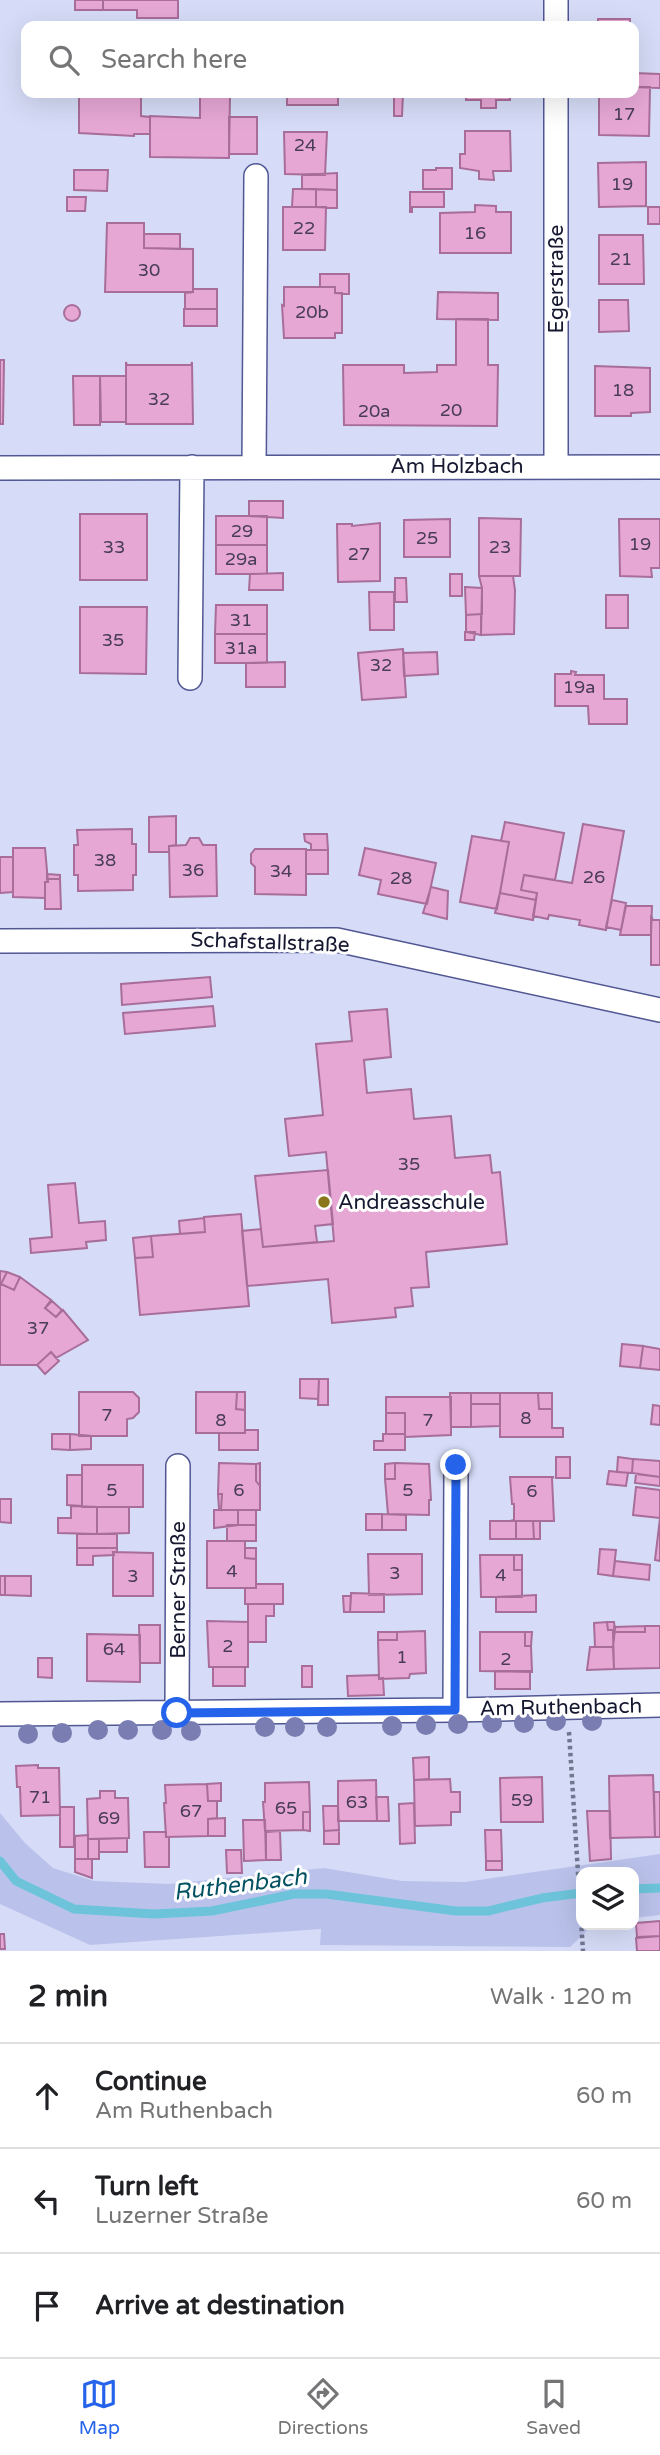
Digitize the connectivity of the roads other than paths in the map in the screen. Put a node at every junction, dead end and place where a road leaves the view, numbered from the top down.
1 (556, 0) edge
2 (556, 21) edge
3 (556, 98) edge
4 (256, 176) dead end
5 (555, 466) junction
6 (192, 467) junction
7 (254, 467) junction
8 (660, 467) edge
9 (0, 468) edge
10 (190, 678) dead end
11 (0, 941) edge
12 (660, 1010) edge
13 (456, 1465) dead end
14 (178, 1466) dead end
15 (660, 1705) edge
16 (455, 1710) junction
17 (177, 1713) junction
18 (0, 1714) edge

1 - 2 street
3 - 5 street, Egerstraße
4 - 7 street
5 - 7 street, Am Holzbach
5 - 8 street, Am Holzbach
6 - 7 street, Am Holzbach
6 - 9 street, Am Holzbach
6 - 10 street
11 - 12 street, Schafstallstraße
13 - 16 street
14 - 17 street, Berner Straße
15 - 16 street, Am Ruthenbach
16 - 17 street, Am Ruthenbach
17 - 18 street, Am Ruthenbach

